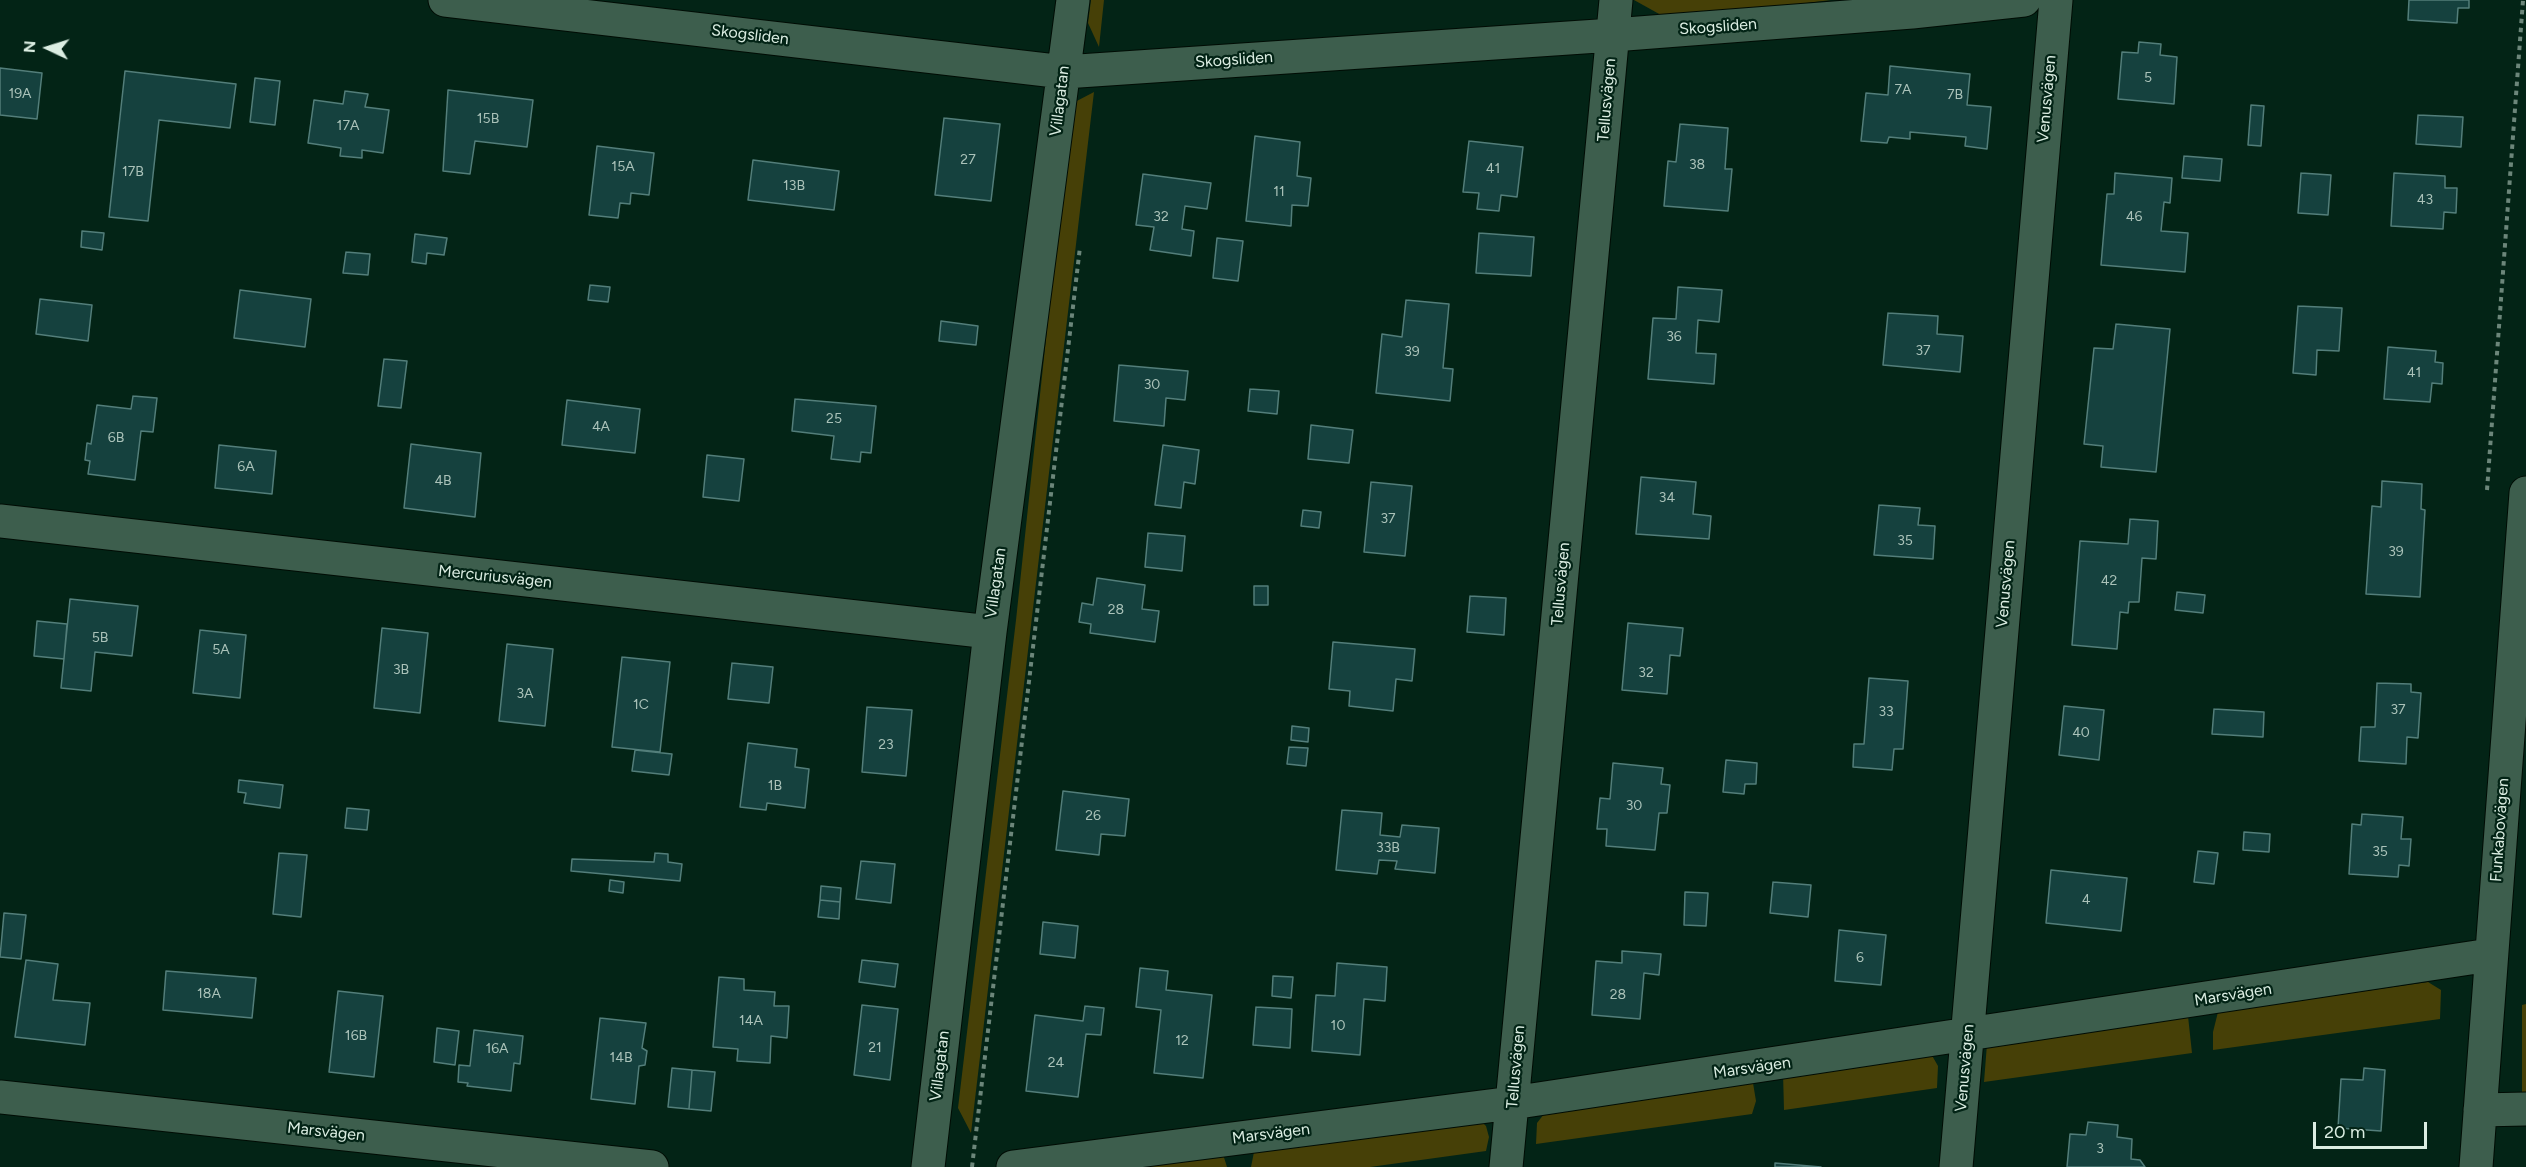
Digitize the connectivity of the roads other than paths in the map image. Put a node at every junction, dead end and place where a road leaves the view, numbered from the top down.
1 (445, 0) edge
2 (1073, 0) edge
3 (1616, 0) edge
4 (2024, 0) edge
5 (2056, 0) edge
6 (1613, 35) junction
7 (1064, 72) junction
8 (2526, 493) edge
9 (0, 521) edge
10 (990, 633) junction
11 (2490, 955) junction
12 (1968, 1036) junction
13 (0, 1097) edge
14 (1512, 1103) junction
15 (2526, 1109) edge
16 (2480, 1110) junction
17 (652, 1167) edge
18 (928, 1167) edge
19 (1013, 1167) edge
20 (1506, 1167) edge
21 (1956, 1167) edge
22 (2476, 1167) edge

1 - 7 street, Skogsliden
2 - 7 street, Villagatan
3 - 6 street, Tellusvägen
4 - 6 street, Skogsliden
5 - 12 street, Venusvägen
6 - 7 street, Skogsliden
6 - 14 street, Tellusvägen
7 - 10 street, Villagatan
8 - 11 street, Funkabovägen
9 - 10 street, Mercuriusvägen
10 - 18 street, Villagatan
11 - 12 street, Marsvägen
11 - 16 street, Funkabovägen
12 - 14 street, Marsvägen
12 - 21 street, Venusvägen
13 - 17 street, Marsvägen
14 - 19 street, Marsvägen
14 - 20 street, Tellusvägen
15 - 16 street
16 - 22 street, Funkabovägen

